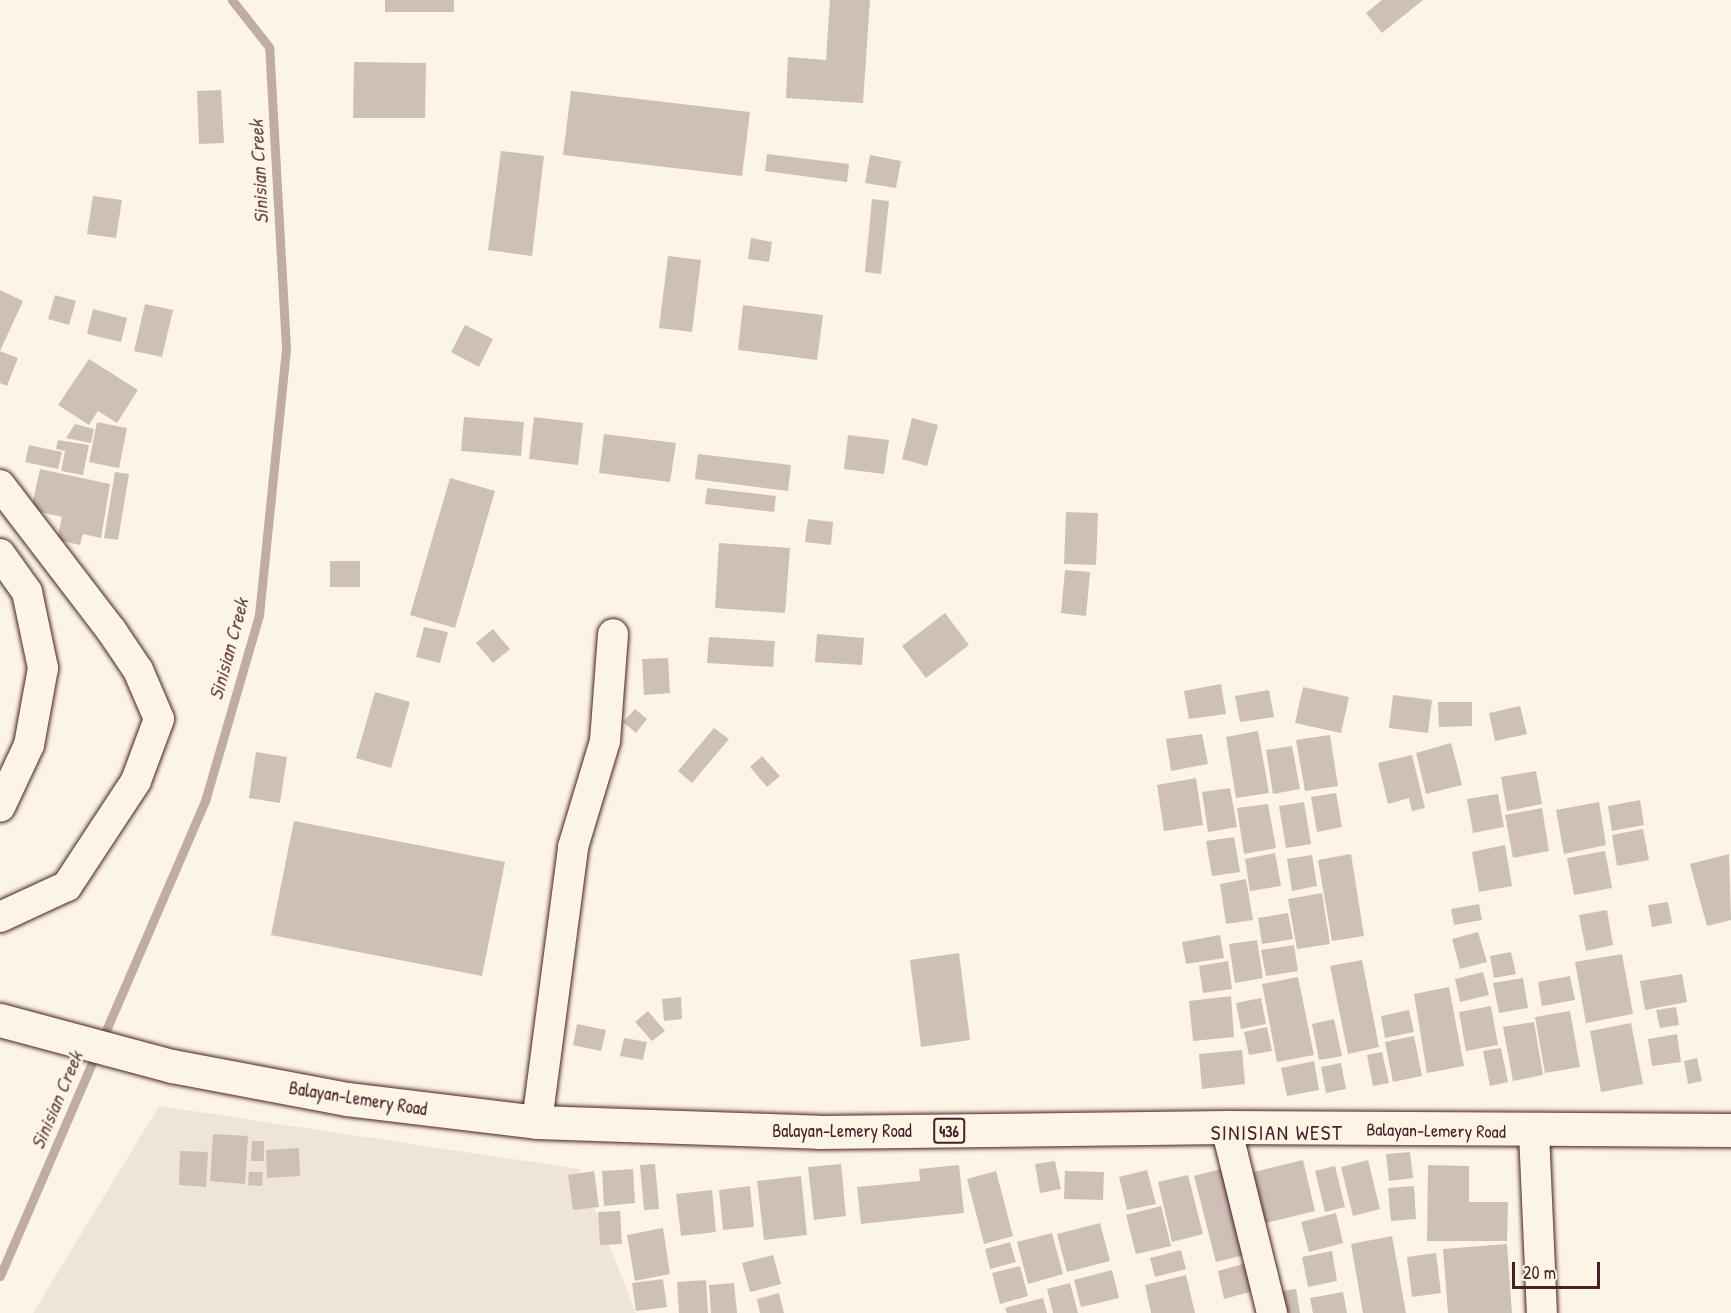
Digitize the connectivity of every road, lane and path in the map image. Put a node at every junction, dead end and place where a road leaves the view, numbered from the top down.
1 (0, 485) edge
2 (0, 554) edge
3 (613, 634) dead end
4 (0, 807) edge
5 (0, 917) edge
6 (1, 1020) edge
7 (537, 1122) junction
8 (1226, 1127) junction
9 (1731, 1130) edge
10 (1534, 1132) junction
11 (1272, 1313) edge
12 (1542, 1313) edge

1 - 5 street
2 - 4 street
3 - 7 street
6 - 7 main road, Balayan-Lemery Road / 436
7 - 8 main road, Balayan-Lemery Road / 436
8 - 10 main road, Balayan-Lemery Road / 436
8 - 11 street
9 - 10 main road, Balayan-Lemery Road / 436
10 - 12 street

